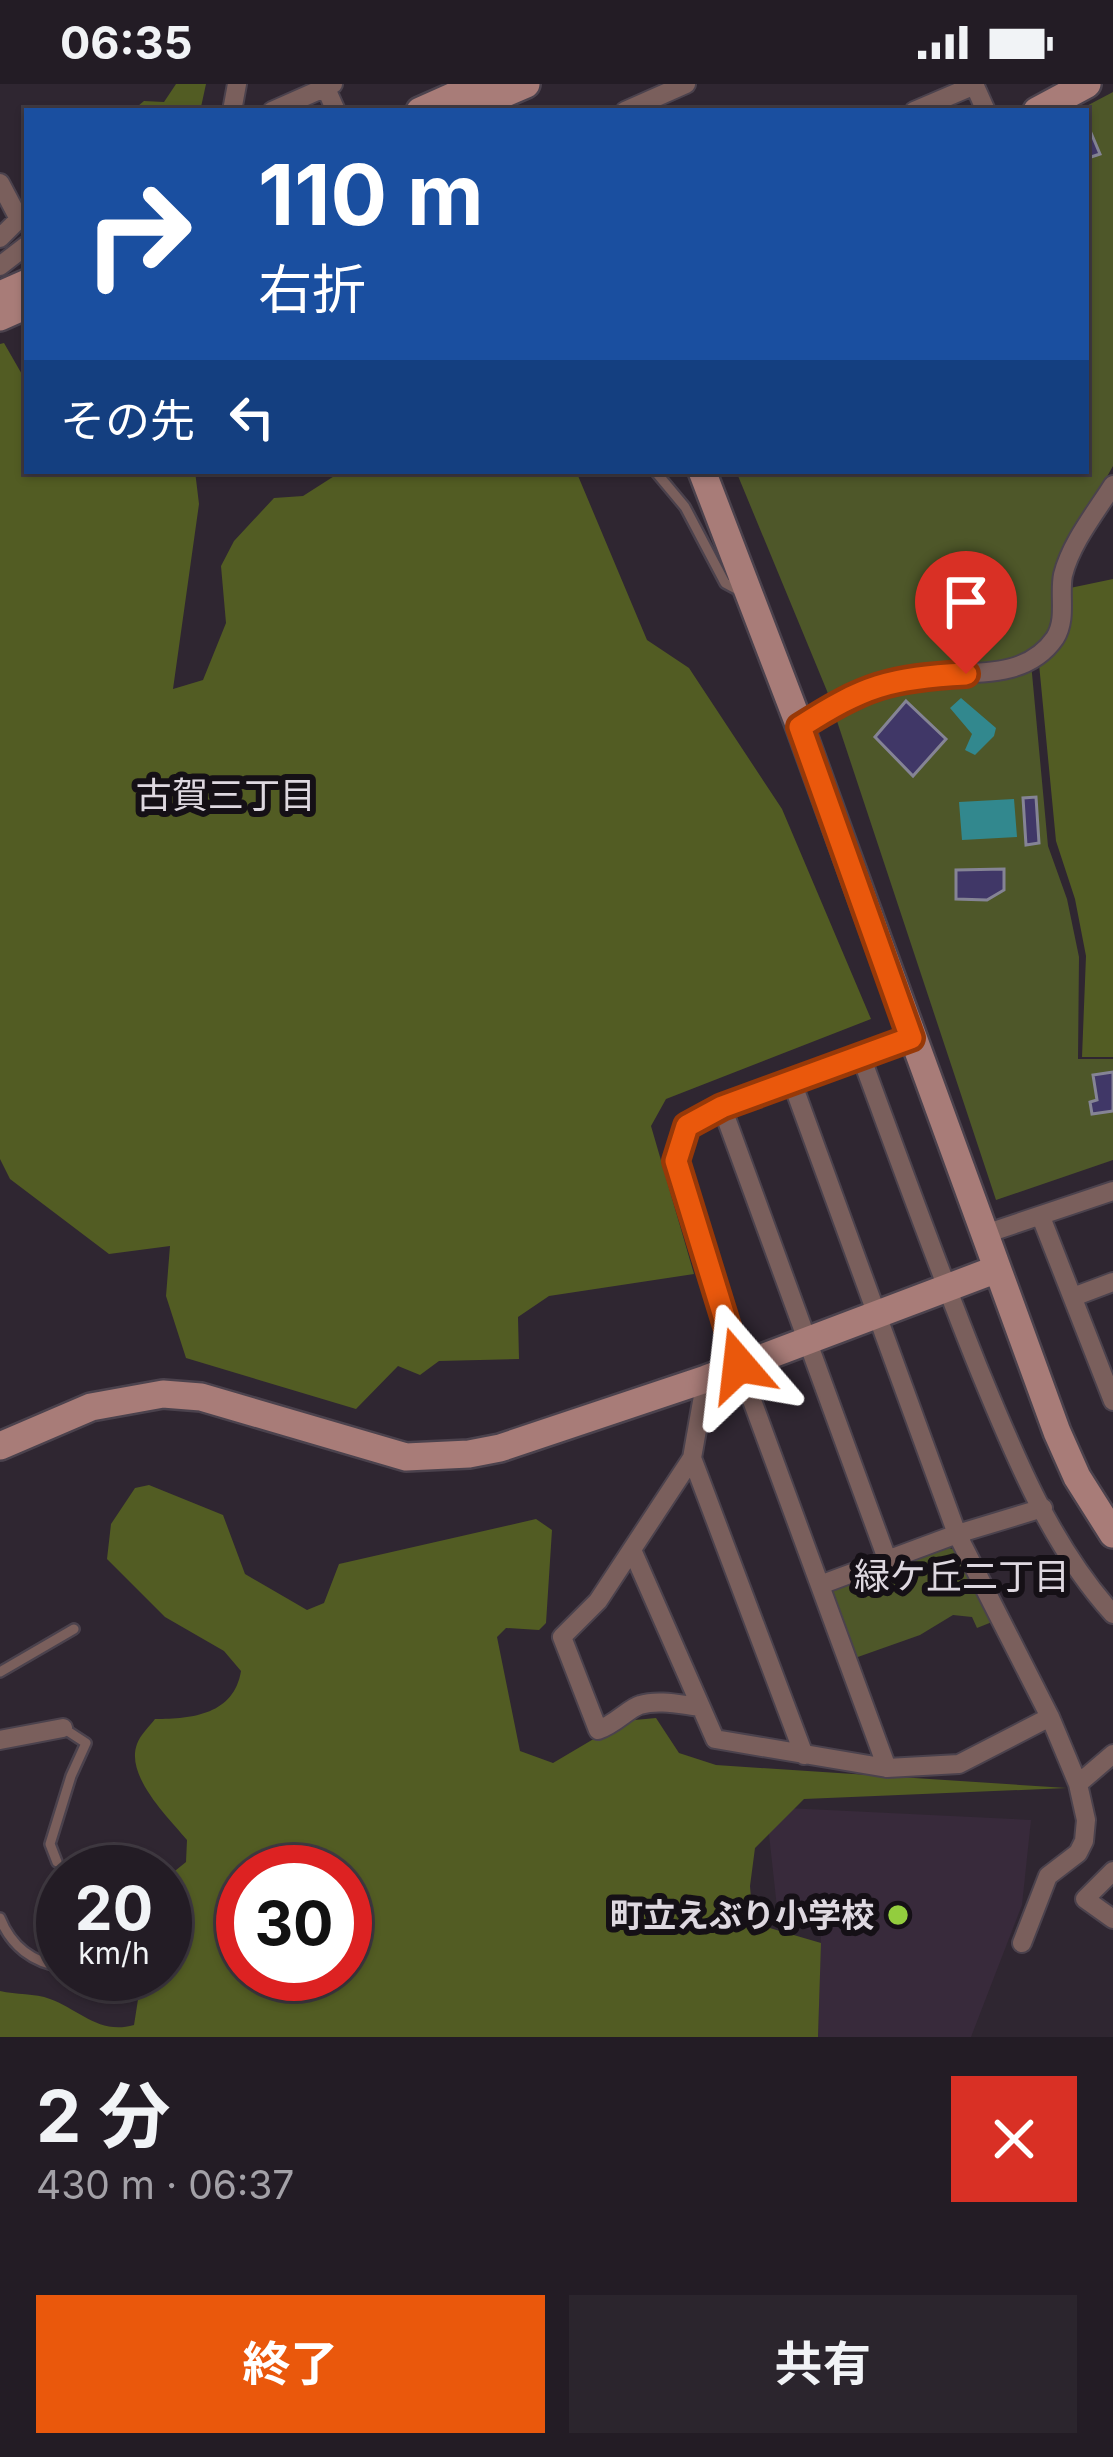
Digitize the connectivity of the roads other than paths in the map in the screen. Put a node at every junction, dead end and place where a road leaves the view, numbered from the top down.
1 (481, 84) edge
2 (526, 84) edge
3 (686, 84) edge
4 (974, 84) edge
5 (327, 85) edge
6 (1080, 86) edge
7 (278, 108) edge
8 (427, 108) edge
9 (471, 108) edge
10 (633, 108) edge
11 (921, 108) edge
12 (1042, 108) edge
13 (0, 183) edge
14 (0, 238) edge
15 (24, 247) edge
16 (0, 266) edge
17 (658, 474) edge
18 (703, 474) edge
19 (1113, 485) edge
20 (754, 613) junction
21 (800, 727) junction
22 (911, 1038) junction
23 (862, 1059) junction
24 (792, 1082) junction
25 (722, 1107) junction
26 (1113, 1191) edge
27 (1041, 1217) junction
28 (985, 1234) junction
29 (998, 1269) junction
30 (1113, 1282) edge
31 (946, 1288) junction
32 (1073, 1297) junction
33 (876, 1314) junction
34 (808, 1341) junction
35 (739, 1365) junction
36 (1108, 1370) edge
37 (706, 1379) junction
38 (1113, 1401) edge
39 (0, 1446) edge
40 (692, 1458) junction
41 (1043, 1508) junction
42 (957, 1534) junction
43 (1113, 1534) edge
44 (633, 1552) junction
45 (887, 1559) junction
46 (820, 1585) junction
47 (1113, 1614) edge
48 (74, 1629) dead end
49 (0, 1672) edge
50 (701, 1707) junction
51 (1050, 1717) junction
52 (63, 1728) joint
53 (0, 1740) edge
54 (1113, 1754) edge
55 (804, 1755) junction
56 (887, 1768) junction
57 (1078, 1784) junction
58 (50, 1845) edge
59 (1113, 1871) edge
60 (0, 1918) edge
61 (1113, 1919) edge
62 (1022, 1943) dead end
63 (36, 1957) edge

1 - 8 street
2 - 9 street
3 - 10 street
4 - 11 street
5 - 7 street
6 - 12 street
13 - 14 street
15 - 16 street
17 - 20 lane
18 - 20 street
19 - 21 street
20 - 21 street
21 - 22 street
22 - 23 street
22 - 28 street
23 - 24 street
23 - 31 street
24 - 25 street
24 - 33 street
25 - 34 street
25 - 35 street
26 - 27 street
27 - 28 street
27 - 32 street
28 - 29 street
29 - 31 street
29 - 43 street
30 - 32 street
31 - 33 street
31 - 41 street
32 - 36 street
33 - 34 street
33 - 42 street
34 - 35 street
34 - 45 street
35 - 37 street
35 - 46 street
36 - 38 street
37 - 39 street
37 - 40 street
40 - 44 street
40 - 55 street
41 - 42 street
41 - 47 street
42 - 45 street
42 - 51 street
44 - 50 street
44 - 50 street
45 - 46 street
46 - 56 street
48 - 49 lane
50 - 55 street
51 - 56 street
51 - 57 street
52 - 53 street
52 - 58 lane
54 - 57 street
55 - 56 street
57 - 62 street
59 - 61 street
60 - 63 lane

